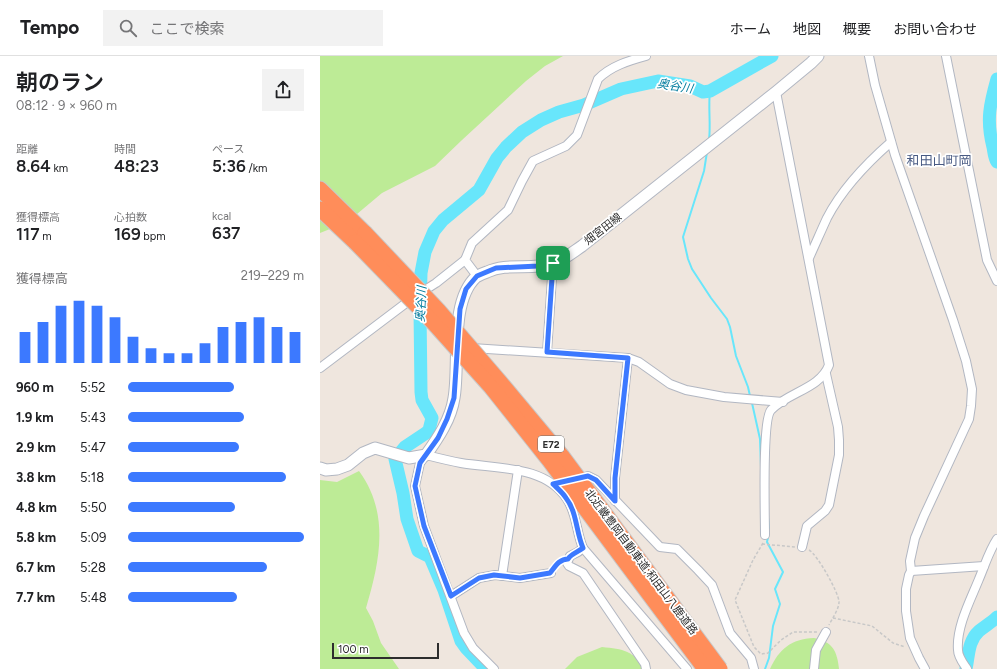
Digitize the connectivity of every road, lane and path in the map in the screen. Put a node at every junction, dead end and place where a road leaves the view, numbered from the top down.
1 (646, 56) edge
2 (818, 56) edge
3 (869, 56) edge
4 (946, 56) edge
5 (776, 92) junction
6 (891, 142) junction
7 (320, 188) edge
8 (320, 209) edge
9 (360, 238) junction
10 (809, 258) junction
11 (465, 260) junction
12 (553, 263) junction
13 (477, 276) junction
14 (997, 281) edge
15 (457, 347) junction
16 (547, 352) junction
17 (628, 358) junction
18 (320, 368) edge
19 (826, 374) junction
20 (783, 402) junction
21 (426, 455) junction
22 (320, 468) edge
23 (518, 470) junction
24 (553, 484) junction
25 (615, 501) junction
26 (765, 535) dead end
27 (997, 539) edge
28 (802, 547) junction
29 (583, 548) junction
30 (984, 566) junction
31 (911, 571) junction
32 (550, 573) dead end
33 (502, 576) junction
34 (451, 596) junction
35 (826, 632) joint
36 (915, 651) junction
37 (494, 669) edge
38 (646, 669) edge
39 (687, 669) edge
40 (705, 669) edge
41 (720, 669) edge
42 (754, 669) edge
43 (814, 669) edge
44 (925, 669) edge
45 (967, 669) edge

1 - 11 street
2 - 5 main road, 畑宮田線
3 - 6 street
4 - 14 street
5 - 10 street
5 - 12 main road, 畑宮田線
6 - 10 street
6 - 31 street
7 - 9 highway, 北近畿豊岡自動車道;和田山八鹿道路 / E72
8 - 9 highway, 北近畿豊岡自動車道;和田山八鹿道路 / E72
9 - 40 highway, 北近畿豊岡自動車道;和田山八鹿道路 / E72, bridge
9 - 41 highway, 北近畿豊岡自動車道;和田山八鹿道路 / E72, bridge
10 - 19 street
11 - 13 street
11 - 18 street
12 - 13 main road, 畑宮田線
12 - 16 street
13 - 15 main road
15 - 16 street
15 - 21 main road
16 - 17 street
17 - 20 street
17 - 25 street
19 - 20 street
19 - 28 street
20 - 26 street
21 - 22 main road
21 - 23 street
21 - 34 street
23 - 24 street
23 - 33 street
24 - 25 street
24 - 29 street
25 - 42 street
27 - 30 street
28 - 35 path
28 - 36 path
29 - 38 street
29 - 39 street
30 - 31 street
30 - 45 street
31 - 36 street
32 - 33 street
33 - 34 street
34 - 37 street
35 - 43 street
36 - 44 street

